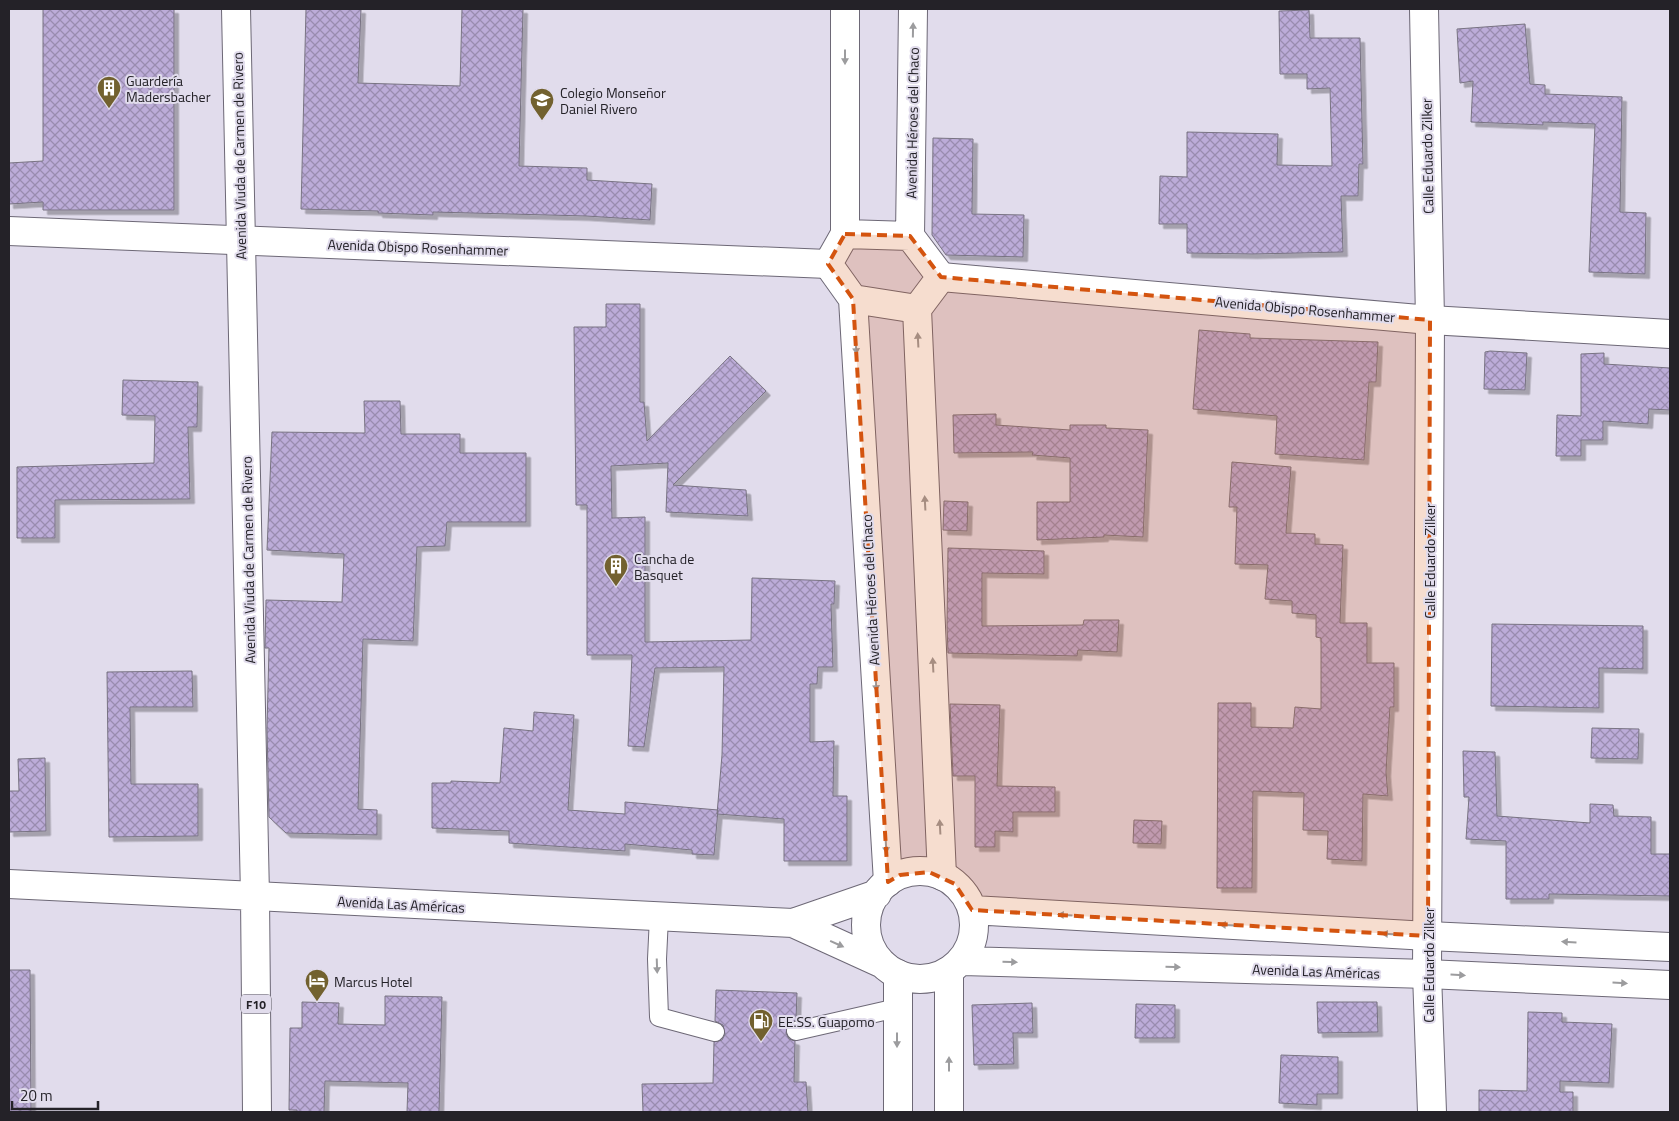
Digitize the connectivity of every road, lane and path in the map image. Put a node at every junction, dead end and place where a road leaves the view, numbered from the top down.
1 (236, 9) edge
2 (845, 9) edge
3 (913, 9) edge
4 (1424, 9) edge
5 (9, 231) edge
6 (844, 234) junction
7 (910, 236) junction
8 (241, 240) junction
9 (828, 264) junction
10 (941, 277) junction
11 (853, 299) junction
12 (917, 309) junction
13 (1430, 320) junction
14 (1670, 334) edge
15 (942, 876) junction
16 (9, 884) edge
17 (882, 888) junction
18 (255, 896) junction
19 (972, 910) junction
20 (659, 917) junction
21 (793, 924) junction
22 (1428, 936) junction
23 (1670, 946) edge
24 (955, 966) junction
25 (890, 969) junction
26 (1427, 974) junction
27 (1670, 985) edge
28 (897, 1008) junction
29 (796, 1031) dead end
30 (715, 1032) dead end
31 (257, 1112) edge
32 (898, 1112) edge
33 (950, 1112) edge
34 (1432, 1112) edge

1 - 8 main road, Avenida Viuda de Carmen de Rivero
2 -> 6 main road
7 -> 3 main road, Avenida Héroes del Chaco
4 - 13 main road, Calle Eduardo Zilker
5 - 8 main road, Avenida Obispo Rosenhammer
6 - 7 main road
6 - 9 main road
7 - 10 main road
8 - 9 main road, Avenida Obispo Rosenhammer
8 - 18 main road, Avenida Viuda de Carmen de Rivero
9 - 11 main road
10 - 12 main road
10 - 13 main road, Avenida Obispo Rosenhammer
11 - 12 main road
11 -> 17 main road, Avenida Héroes del Chaco
15 -> 12 main road
13 - 14 main road, Avenida Obispo Rosenhammer
13 - 22 main road, Calle Eduardo Zilker
15 - 17 main road
15 - 19 main road
16 - 18 main road, Avenida Las Américas
17 - 21 main road, Avenida Las Américas
17 - 25 main road
18 - 20 main road, Avenida Las Américas
18 - 31 main road, Avenida Viuda de Carmen de Rivero / F10
22 -> 19 main road
19 - 24 main road
20 - 21 main road, Avenida Las Américas
20 -> 30 lane
21 -> 25 main road, Avenida Las Américas
23 -> 22 main road
22 - 26 main road, Calle Eduardo Zilker
24 - 25 main road
24 -> 26 main road, Avenida Las Américas
33 -> 24 main road
25 - 28 main road
26 -> 27 main road, Avenida Las Américas
26 - 34 main road, Calle Eduardo Zilker
28 - 29 lane
28 -> 32 main road

